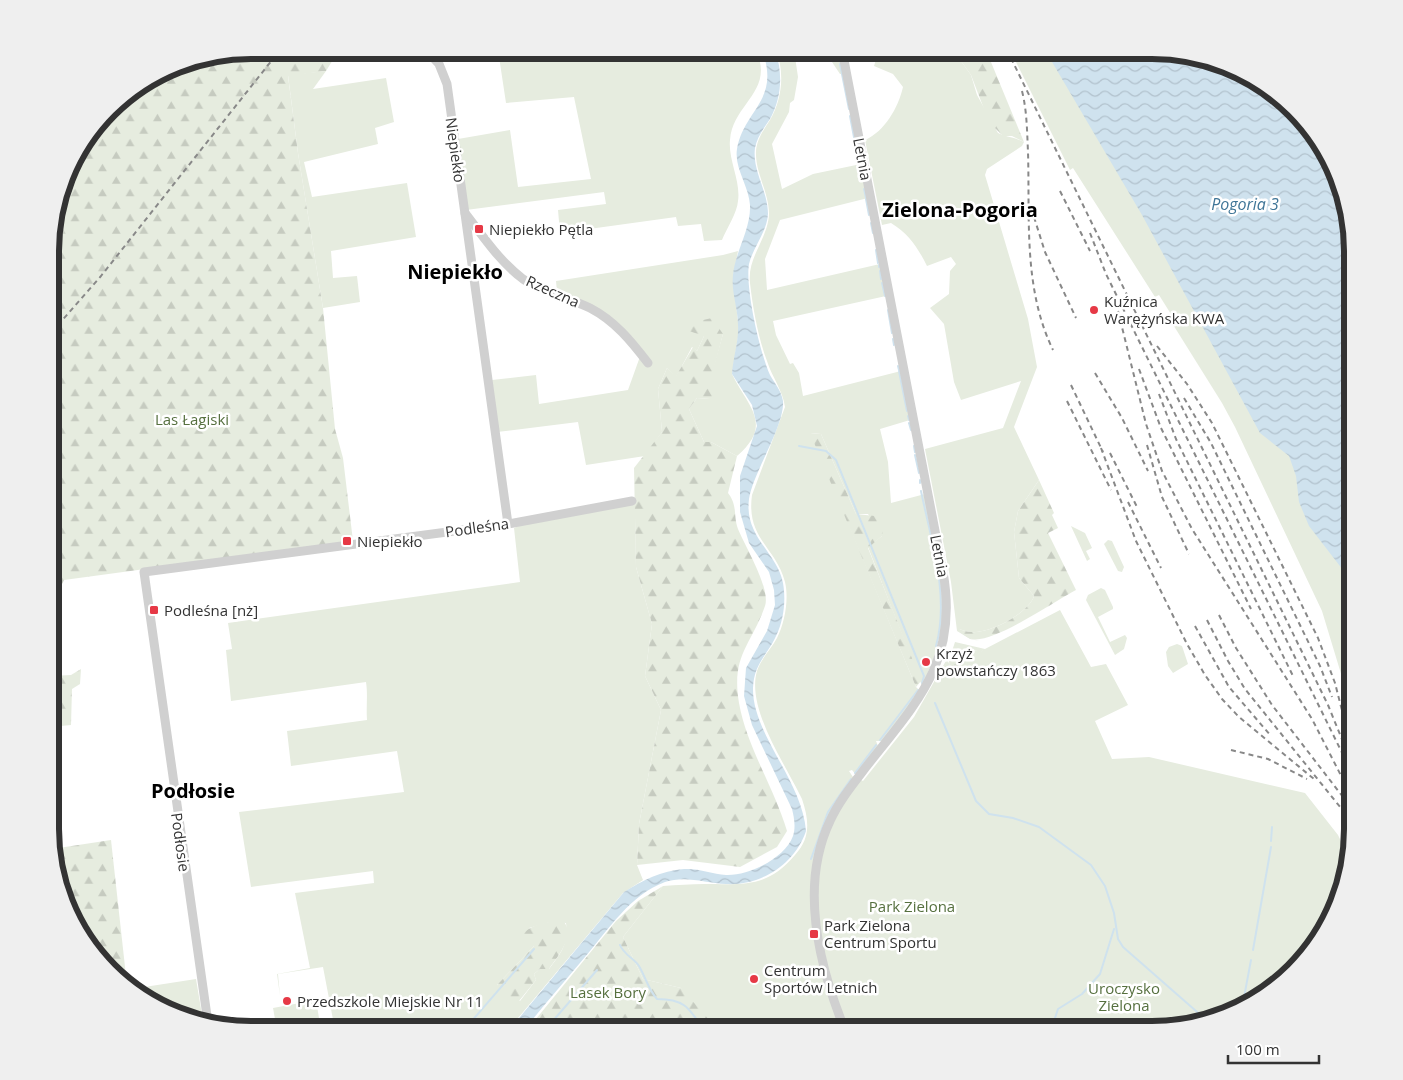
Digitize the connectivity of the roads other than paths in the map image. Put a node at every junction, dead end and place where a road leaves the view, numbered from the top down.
1 (434, 59) edge
2 (844, 59) edge
3 (464, 212) junction
4 (648, 363) dead end
5 (632, 501) dead end
6 (508, 524) junction
7 (144, 572) joint
8 (207, 1016) edge
9 (841, 1021) edge

1 - 3 street, Niepiekło
2 - 9 street, Letnia
3 - 4 street, Rzeczna
3 - 6 street, Niepiekło
5 - 6 street, Podleśna
6 - 7 street, Podleśna
7 - 8 street, Podłosie

